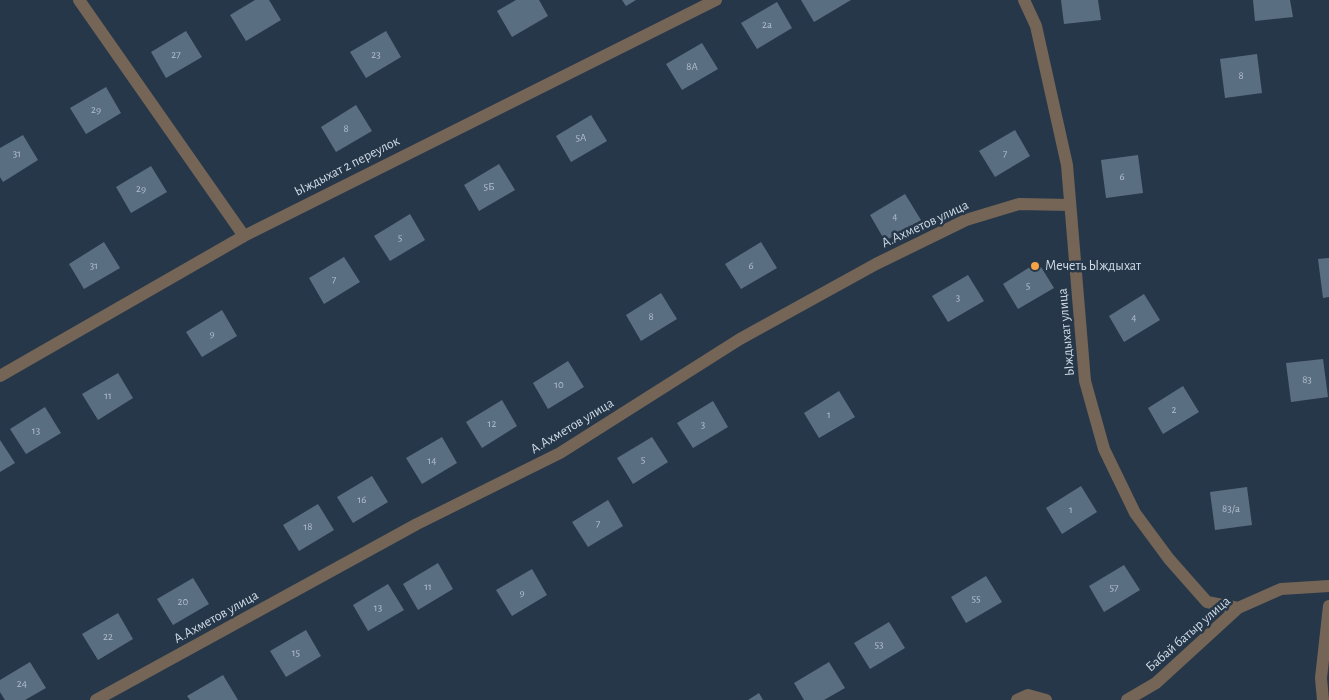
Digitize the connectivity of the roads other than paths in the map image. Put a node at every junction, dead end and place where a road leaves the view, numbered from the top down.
1 (79, 0) edge
2 (716, 0) edge
3 (1024, 0) edge
4 (1070, 205) junction
5 (244, 236) junction
6 (0, 376) edge
7 (1329, 586) edge
8 (1329, 606) edge
9 (1238, 608) junction
10 (96, 700) edge
11 (1017, 700) edge
12 (1046, 700) edge
13 (1127, 700) edge
14 (1323, 700) edge

1 - 5 street
2 - 5 street, Ыждыхат 2 переулок
3 - 4 street, Ыждыхат улица
4 - 9 street, Ыждыхат улица
4 - 10 street, А.Ахметов улица
5 - 6 street, Ыждыхат 2 переулок
7 - 9 street, Бабай батыр улица
8 - 14 street
9 - 13 street, Бабай батыр улица
11 - 12 street

